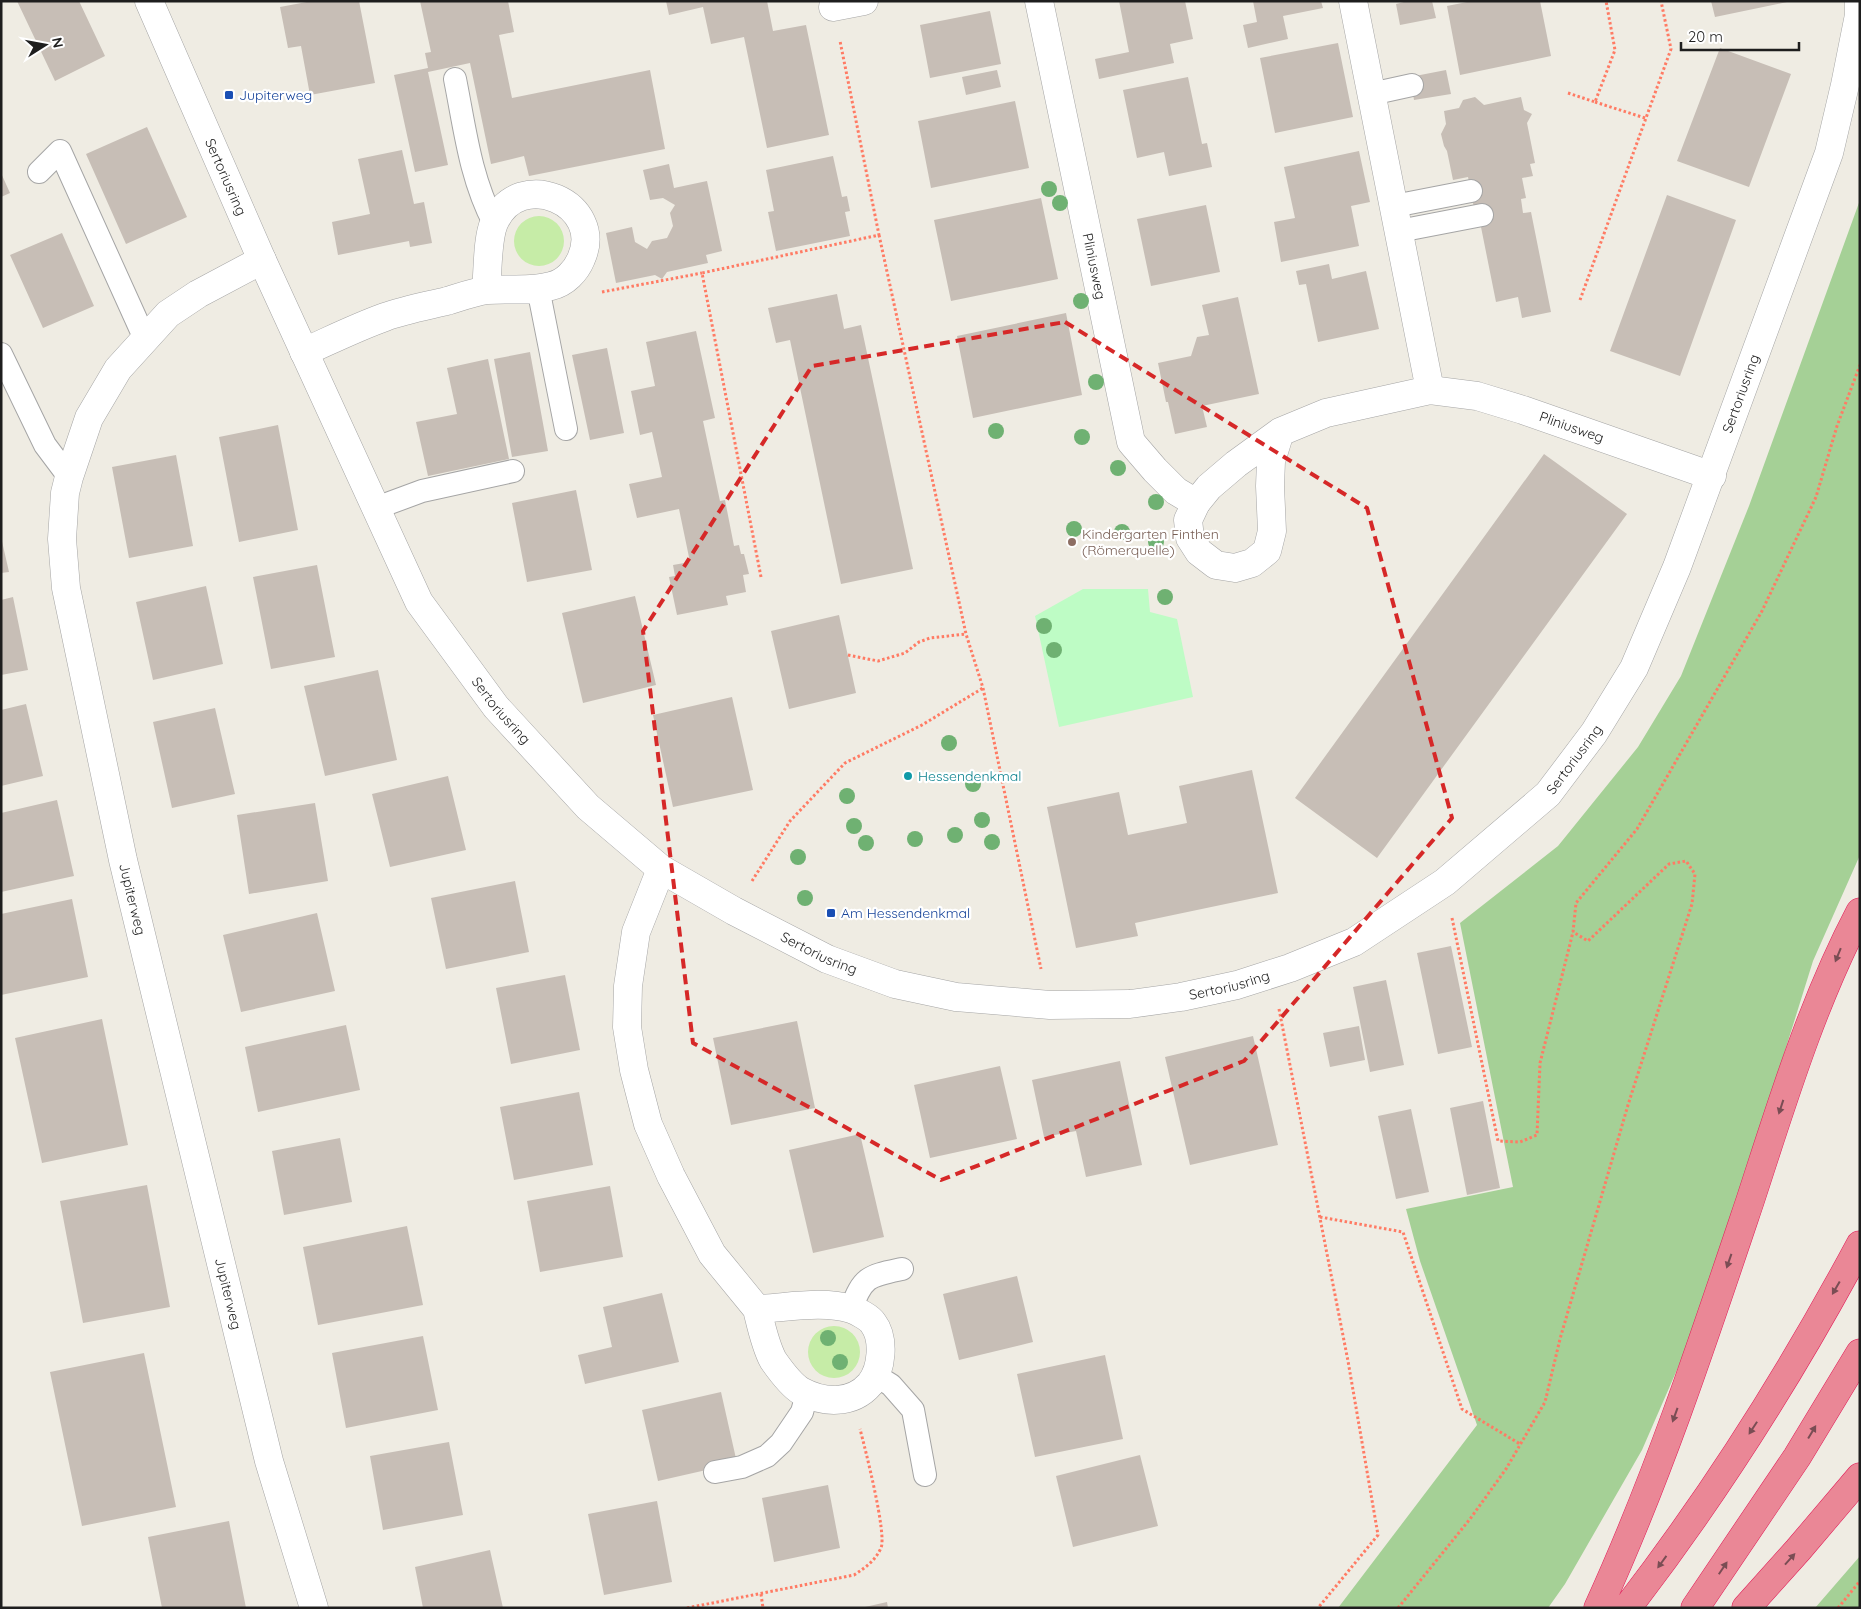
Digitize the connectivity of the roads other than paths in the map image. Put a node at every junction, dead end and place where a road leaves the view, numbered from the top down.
1 (149, 1) edge
2 (864, 1) edge
3 (1039, 1) edge
4 (1353, 1) edge
5 (1859, 1) edge
6 (833, 8) road end
7 (455, 79) dead end
8 (1412, 85) dead end
9 (1371, 94) junction
10 (39, 172) dead end
11 (1471, 191) dead end
12 (1482, 214) dead end
13 (1396, 218) junction
14 (494, 223) junction
15 (262, 260) junction
16 (538, 288) junction
17 (486, 290) junction
18 (145, 339) junction
19 (304, 352) junction
20 (1, 354) edge
21 (1430, 390) junction
22 (566, 429) dead end
23 (1280, 432) junction
24 (513, 471) dead end
25 (1712, 476) junction
26 (69, 477) junction
27 (1196, 503) junction
28 (376, 508) junction
29 (661, 869) junction
30 (1860, 912) edge
31 (1860, 1245) edge
32 (902, 1269) dead end
33 (757, 1309) junction
34 (851, 1309) junction
35 (1860, 1353) edge
36 (875, 1375) junction
37 (807, 1394) junction
38 (714, 1472) dead end
39 (925, 1475) dead end
40 (1860, 1477) edge
41 (314, 1608) edge
42 (1598, 1608) edge
43 (1627, 1608) edge
44 (1695, 1608) edge
45 (1746, 1608) edge

1 - 15 street, Sertoriusring
2 - 6 street
3 - 27 street, Pliniusweg
4 - 9 street
5 - 25 street, Sertoriusring
7 - 14 lane
8 - 9 lane
9 - 13 street
10 - 18 lane
11 - 13 lane
12 - 13 lane
13 - 21 street
14 - 16 street
14 - 17 street
15 - 18 street, Jupiterweg
15 - 19 street, Sertoriusring
16 - 17 street
16 - 22 lane
17 - 19 street
18 - 26 street, Jupiterweg
19 - 28 street, Sertoriusring
20 - 26 lane
21 - 23 street, Pliniusweg
21 - 25 street, Pliniusweg
23 - 27 street, Pliniusweg
23 - 27 street, Pliniusweg
24 - 28 lane
25 - 29 street, Sertoriusring
26 - 41 street, Jupiterweg
28 - 29 street, Sertoriusring
29 - 33 street
30 -> 42 highway
31 -> 43 highway
32 - 34 lane
33 - 34 street
33 - 37 street
34 - 36 street
44 -> 35 highway
36 - 37 street
36 - 39 lane
37 - 38 lane
45 -> 40 highway

